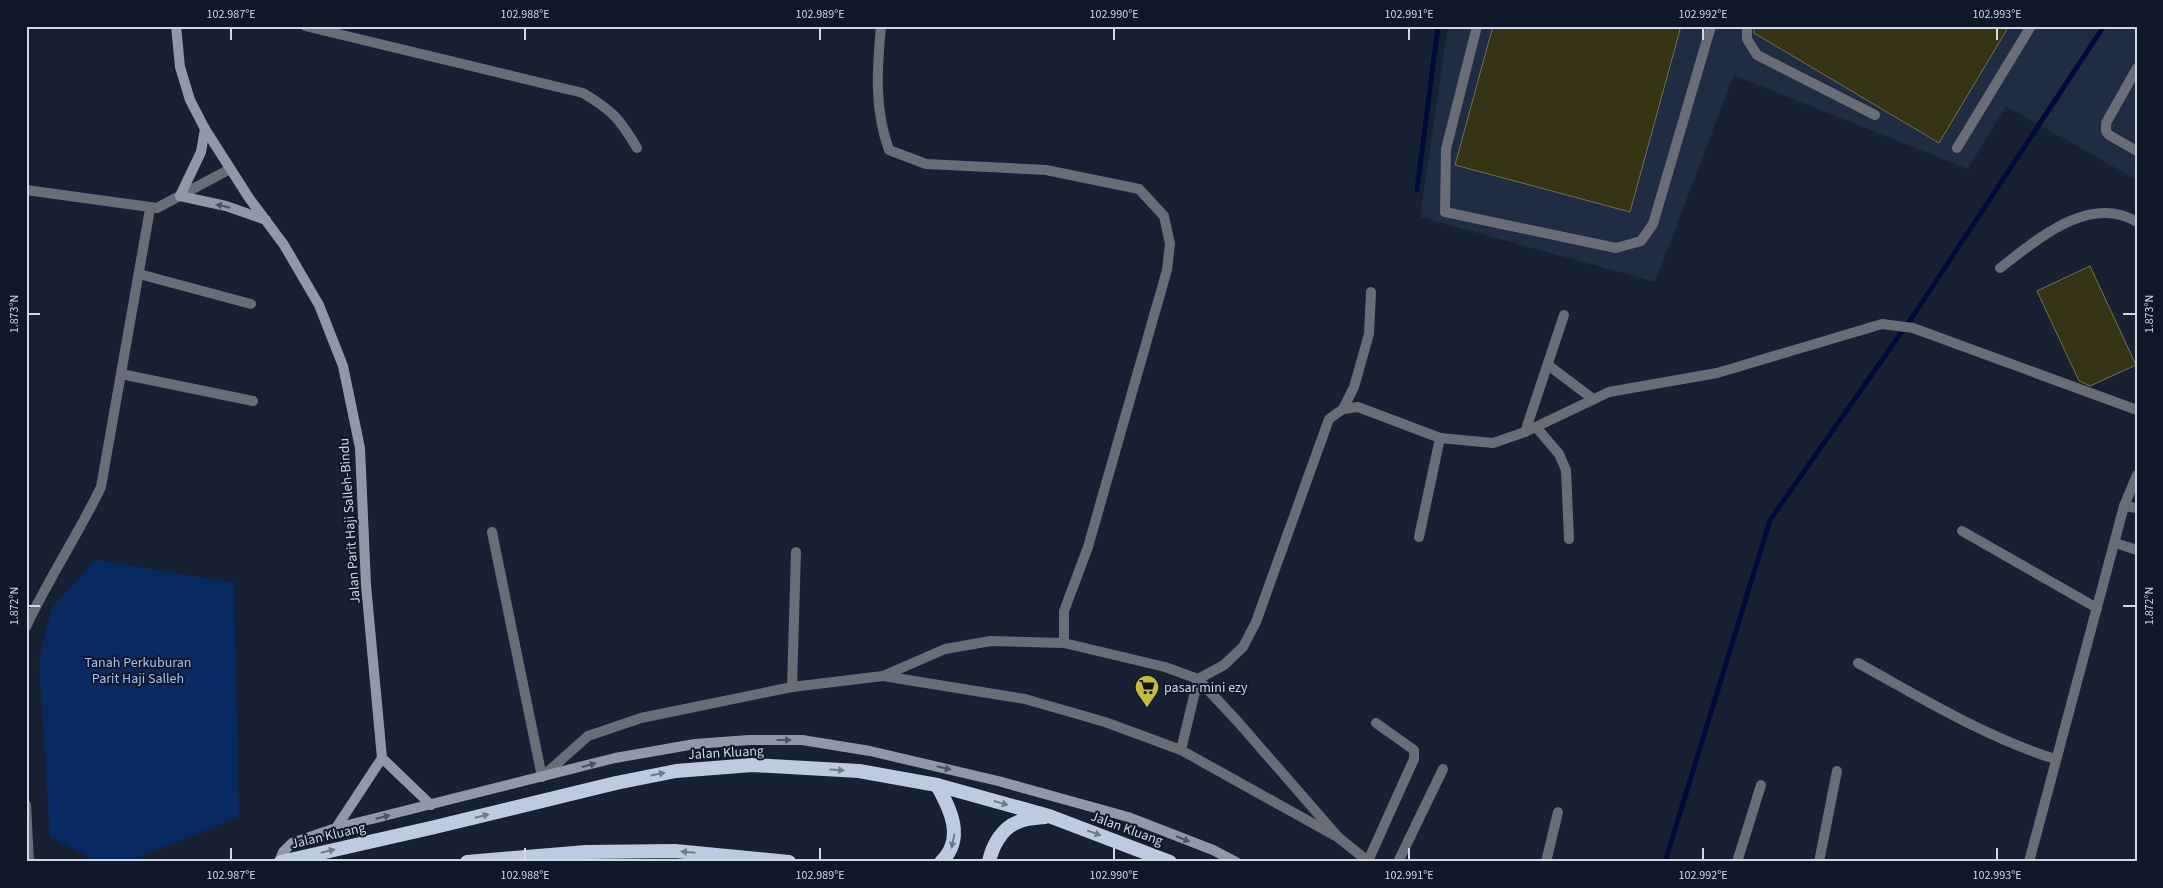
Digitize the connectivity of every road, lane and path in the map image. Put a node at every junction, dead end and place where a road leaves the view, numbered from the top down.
1 (176, 26) edge
2 (305, 26) edge
3 (881, 26) edge
4 (1477, 26) edge
5 (1711, 26) edge
6 (1746, 26) edge
7 (2031, 26) edge
8 (2137, 68) edge
9 (1875, 115) dead end
10 (205, 129) junction
11 (637, 148) dead end
12 (1957, 148) dead end
13 (2137, 151) edge
14 (230, 169) junction
15 (26, 190) edge
16 (180, 196) junction
17 (150, 209) junction
18 (266, 220) junction
19 (2137, 222) edge
20 (2000, 268) dead end
21 (139, 274) junction
22 (1372, 292) dead end
23 (251, 304) dead end
24 (1564, 315) dead end
25 (1548, 365) junction
26 (121, 374) junction
27 (1594, 399) junction
28 (253, 401) dead end
29 (1343, 409) junction
30 (2137, 410) edge
31 (1536, 427) junction
32 (1526, 432) junction
33 (1440, 438) junction
34 (2137, 475) edge
35 (2124, 506) junction
36 (2137, 508) edge
37 (1962, 531) dead end
38 (492, 532) dead end
39 (1419, 537) dead end
40 (1569, 539) dead end
41 (2115, 544) junction
42 (2137, 550) edge
43 (796, 552) dead end
44 (2097, 608) junction
45 (26, 627) edge
46 (1064, 643) junction
47 (1858, 663) dead end
48 (883, 676) junction
49 (1198, 679) junction
50 (792, 686) junction
51 (1376, 723) dead end
52 (1181, 750) junction
53 (382, 758) junction
54 (2055, 759) junction
55 (1443, 769) dead end
56 (1837, 770) dead end
57 (542, 777) junction
58 (1761, 784) dead end
59 (937, 785) junction
60 (26, 805) edge
61 (431, 805) junction
62 (1558, 812) dead end
63 (1048, 816) junction
64 (336, 828) junction
65 (1338, 838) junction
66 (29, 862) edge
67 (280, 862) edge
68 (466, 862) edge
69 (789, 862) edge
70 (940, 862) edge
71 (989, 862) edge
72 (1170, 862) edge
73 (1236, 862) edge
74 (1368, 862) edge
75 (1398, 862) edge
76 (1546, 862) edge
77 (1737, 862) edge
78 (1819, 862) edge
79 (2029, 862) edge

1 - 10 main road, Jalan Parit Haji Salleh-Bindu
2 - 11 street
3 - 46 street
4 - 5 street
6 - 9 street
7 - 12 street
8 - 13 street
10 - 14 main road, Jalan Parit Haji Salleh-Bindu
10 - 16 main road
14 - 16 street
14 - 18 main road, Jalan Parit Haji Salleh-Bindu
15 - 17 street
16 - 17 street
18 -> 16 main road
17 - 21 street
18 - 53 main road, Jalan Parit Haji Salleh-Bindu
19 - 20 street
21 - 23 street
21 - 26 street
22 - 29 street
24 - 25 street
25 - 27 street
25 - 32 street
26 - 28 street
26 - 45 street
27 - 30 street
27 - 31 street
29 - 33 street
29 - 49 street
31 - 32 street
31 - 40 street
32 - 33 street
33 - 39 street
34 - 35 street
35 - 36 street
35 - 41 street
37 - 44 street
38 - 57 street
41 - 42 street
41 - 44 street
43 - 50 street
44 - 54 street
46 - 48 street
46 - 49 street
47 - 54 street
48 - 50 street
48 - 52 street
49 - 52 street
49 - 65 street
50 - 57 street
51 - 74 street
52 - 65 street
53 - 61 main road
53 - 64 main road
54 - 79 street
55 - 75 street
56 - 78 street
57 - 61 main road
57 -> 73 main road
58 - 77 street
59 -> 63 highway, Jalan Kluang
67 -> 59 highway, Jalan Kluang
59 -> 70 highway
60 - 66 street
64 -> 61 main road
62 - 76 street
63 - 71 highway
63 -> 72 highway, Jalan Kluang
64 - 67 main road
65 - 74 street
69 -> 68 highway

